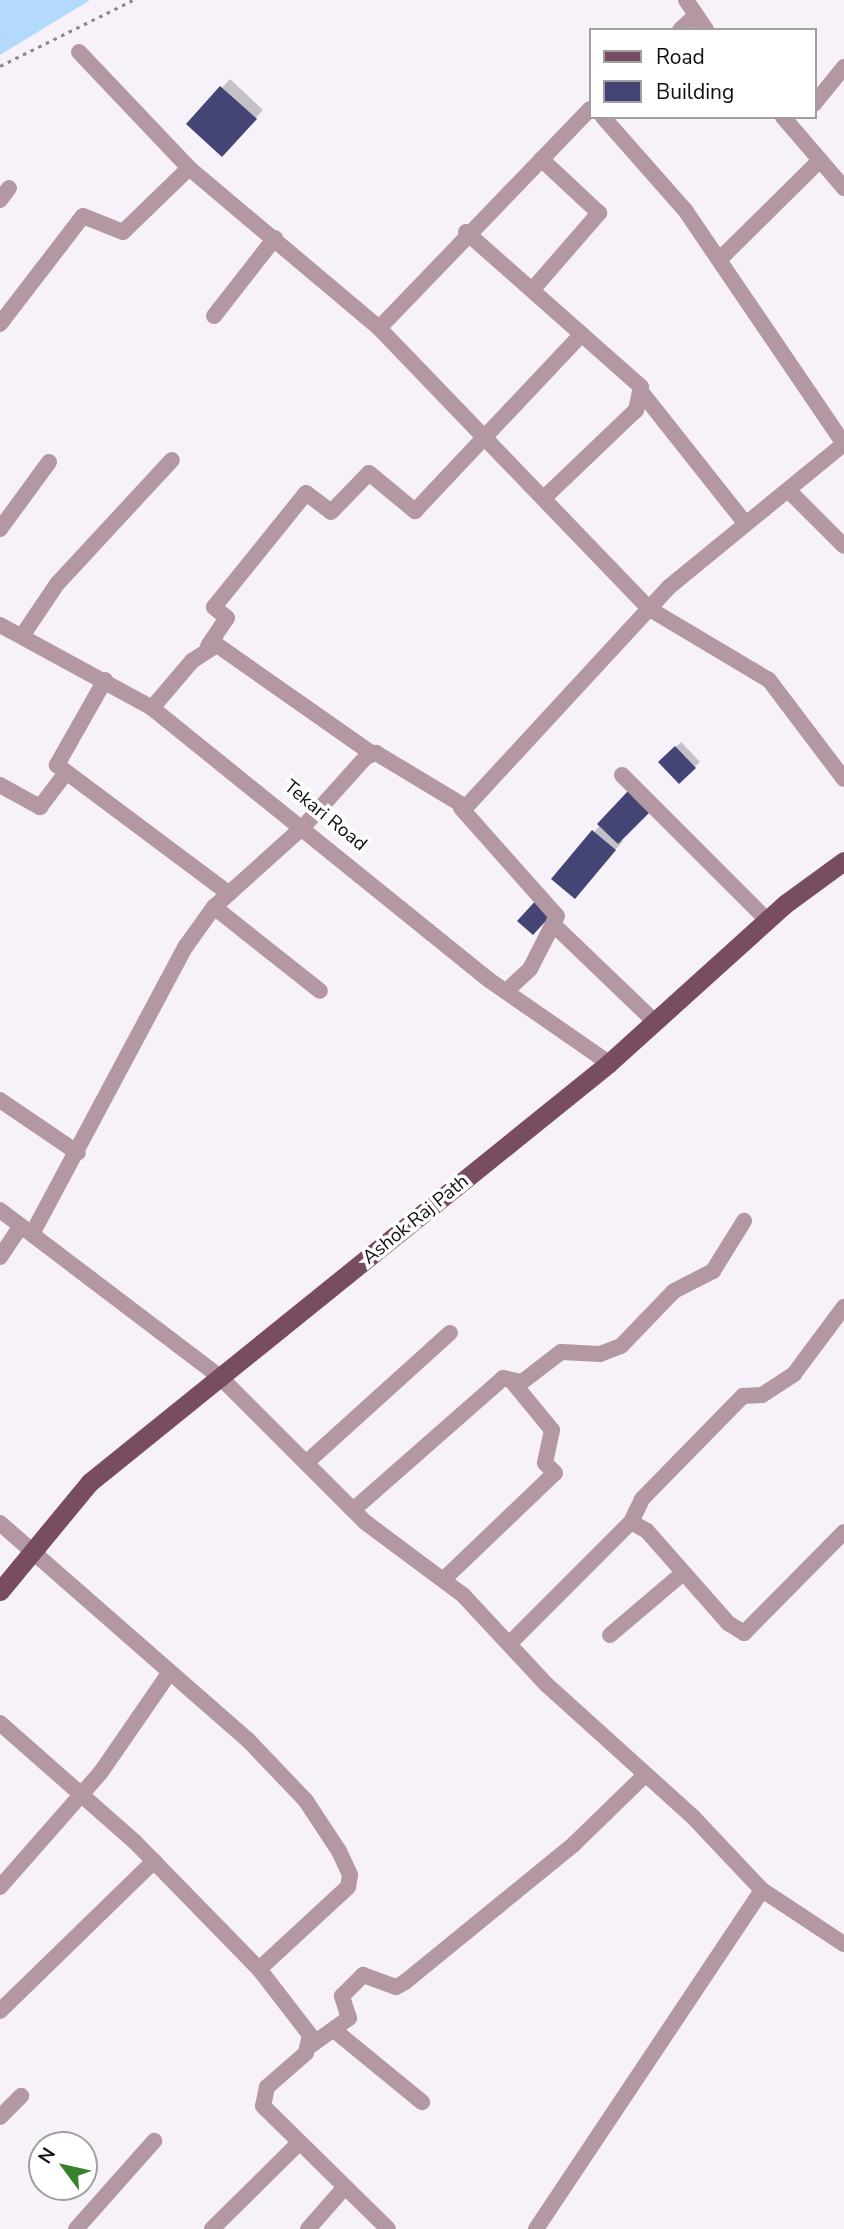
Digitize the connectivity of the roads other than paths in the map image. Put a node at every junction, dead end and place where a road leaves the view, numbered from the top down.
1 (685, 0) edge
2 (694, 17) junction
3 (682, 28) edge
4 (704, 28) edge
5 (79, 52) dead end
6 (844, 67) edge
7 (816, 102) edge
8 (588, 111) edge
9 (605, 119) edge
10 (794, 121) edge
11 (541, 159) junction
12 (820, 160) junction
13 (189, 168) junction
14 (844, 188) edge
15 (466, 232) junction
16 (275, 237) junction
17 (720, 259) junction
18 (533, 289) junction
19 (214, 316) dead end
20 (0, 324) edge
21 (379, 328) junction
22 (582, 334) junction
23 (642, 393) junction
24 (486, 437) junction
25 (172, 460) dead end
26 (49, 462) dead end
27 (788, 490) junction
28 (544, 498) junction
29 (746, 524) junction
30 (0, 529) edge
31 (844, 546) edge
32 (648, 608) junction
33 (0, 625) edge
34 (24, 633) junction
35 (208, 646) junction
36 (105, 680) junction
37 (152, 708) junction
38 (371, 753) junction
39 (65, 774) junction
40 (622, 775) dead end
41 (844, 779) edge
42 (0, 785) edge
43 (461, 808) junction
44 (304, 826) junction
45 (844, 862) edge
46 (228, 893) junction
47 (214, 907) junction
48 (767, 920) junction
49 (556, 928) junction
50 (320, 991) dead end
51 (506, 991) junction
52 (653, 1020) junction
53 (609, 1063) junction
54 (0, 1100) edge
55 (78, 1153) junction
56 (0, 1210) edge
57 (744, 1221) dead end
58 (27, 1230) junction
59 (0, 1258) edge
60 (844, 1307) edge
61 (450, 1333) dead end
62 (220, 1377) junction
63 (511, 1380) junction
64 (306, 1463) junction
65 (353, 1510) junction
66 (631, 1522) junction
67 (0, 1523) edge
68 (844, 1532) edge
69 (29, 1550) junction
70 (683, 1573) junction
71 (444, 1579) junction
72 (0, 1591) edge
73 (610, 1635) dead end
74 (509, 1644) junction
75 (170, 1672) junction
76 (0, 1723) edge
77 (646, 1774) junction
78 (81, 1797) junction
79 (153, 1861) junction
80 (0, 1887) edge
81 (762, 1890) junction
82 (844, 1944) edge
83 (259, 1969) junction
84 (0, 2011) edge
85 (334, 2030) junction
86 (310, 2046) junction
87 (20, 2096) dead end
88 (422, 2102) dead end
89 (0, 2117) edge
90 (154, 2141) dead end
91 (298, 2144) junction
92 (344, 2188) junction
93 (76, 2229) edge
94 (212, 2229) edge
95 (308, 2229) edge
96 (388, 2229) edge
97 (536, 2229) edge

1 - 2 street
2 - 3 street
2 - 4 street
5 - 13 street
6 - 7 street
8 - 11 street
9 - 17 street
10 - 12 street
11 - 15 street
11 - 18 street
12 - 14 street
12 - 17 street
13 - 16 street
13 - 20 street
15 - 18 street
15 - 21 street
16 - 19 street
16 - 21 street
17 - 27 street
18 - 22 street
21 - 24 street
22 - 23 street
22 - 24 street
23 - 28 street
23 - 29 street
24 - 28 street
24 - 35 street
25 - 34 street
26 - 30 street
27 - 29 street
27 - 31 street
28 - 32 street
29 - 32 street
32 - 41 street
32 - 43 street
33 - 34 street, Tekari Road
34 - 36 street, Tekari Road
35 - 37 street
35 - 38 street
36 - 37 street, Tekari Road
36 - 39 street
37 - 44 street, Tekari Road
38 - 43 street
38 - 44 street
39 - 42 street
39 - 46 street
40 - 48 street
43 - 49 street
44 - 46 street
44 - 51 street, Tekari Road
45 - 48 main road, Ashok Raj Path
46 - 47 street
47 - 50 street
47 - 55 street
48 - 52 main road, Ashok Raj Path
49 - 51 street
49 - 52 street
51 - 53 street, Tekari Road
52 - 53 main road, Ashok Raj Path
53 - 62 main road, Ashok Raj Path
54 - 55 street
55 - 58 street
56 - 58 street
57 - 63 street
58 - 59 street
58 - 62 street
60 - 66 street
61 - 64 street
62 - 64 street
62 - 69 main road, Ashok Raj Path
63 - 65 street
63 - 71 street
64 - 65 street
65 - 71 street
66 - 70 street
66 - 74 street
67 - 69 street
68 - 70 street
69 - 72 main road, Ashok Raj Path
69 - 75 street
70 - 73 street
71 - 74 street
74 - 77 street
75 - 78 street
75 - 83 street
76 - 78 street
77 - 81 street
77 - 85 street
78 - 79 street
78 - 80 street
79 - 83 street
79 - 84 street
81 - 82 street
81 - 97 street
83 - 86 street
85 - 86 street
85 - 88 street
86 - 91 street
87 - 89 street
90 - 93 street
91 - 92 street
91 - 94 street
92 - 95 street
92 - 96 street

